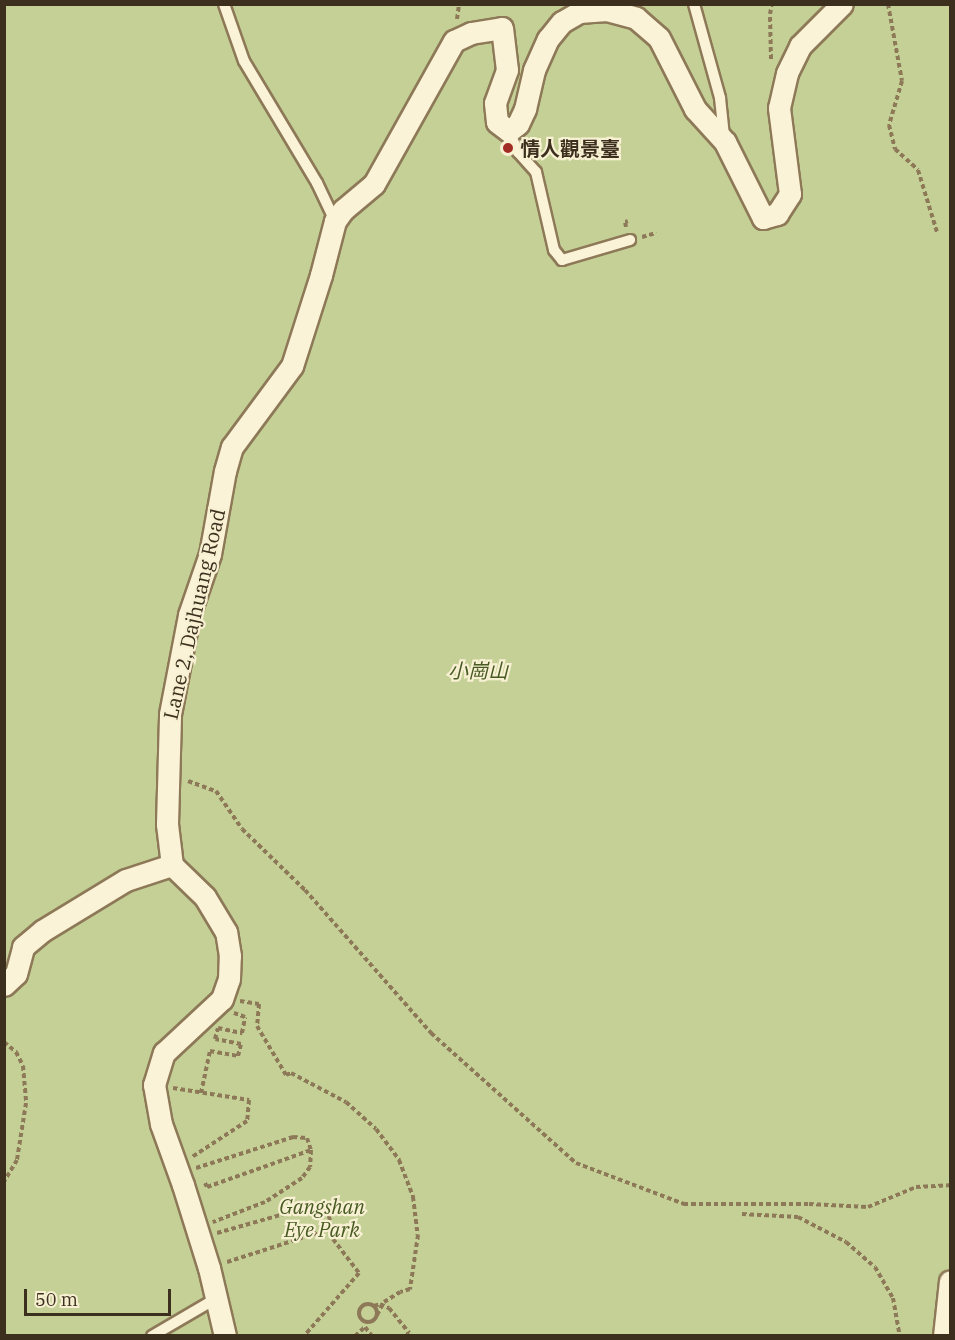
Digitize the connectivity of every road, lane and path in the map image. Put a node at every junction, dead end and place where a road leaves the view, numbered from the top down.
1 (224, 4) edge
2 (694, 4) edge
3 (842, 4) edge
4 (888, 4) edge
5 (509, 130) junction
6 (725, 142) junction
7 (335, 221) junction
8 (937, 232) dead end
9 (630, 240) dead end
10 (167, 774) junction
11 (172, 865) junction
12 (4, 985) edge
13 (4, 1042) edge
14 (154, 1085) junction
15 (201, 1093) junction
16 (311, 1150) junction
17 (4, 1182) edge
18 (183, 1185) junction
19 (951, 1185) edge
20 (742, 1214) dead end
21 (208, 1223) dead end
22 (332, 1228) junction
23 (212, 1234) dead end
24 (209, 1268) junction
25 (951, 1281) edge
26 (217, 1297) junction
27 (374, 1305) junction
28 (377, 1315) junction
29 (370, 1333) edge
30 (152, 1335) edge
31 (225, 1335) edge
32 (304, 1335) edge
33 (355, 1335) edge
34 (406, 1335) edge
35 (900, 1335) edge
36 (944, 1335) edge

1 - 7 lane
2 - 6 lane
3 - 6 street
4 - 8 path
5 - 6 street
5 - 7 street
5 - 9 lane
7 - 10 street, Lane 2, Dajhuang Road
10 - 11 street, Lane 2, Dajhuang Road
10 - 19 path
11 - 12 street
11 - 14 street
13 - 17 path
14 - 15 path
14 - 18 street
15 - 16 path
15 - 28 path, bridge
16 - 18 path
16 - 21 path
18 - 24 street
20 - 35 path
22 - 23 path
22 - 24 path
22 - 32 path
24 - 26 street
25 - 36 street
26 - 30 lane
26 - 31 street
27 - 28 path
27 - 28 path
27 - 34 path
29 - 33 path

